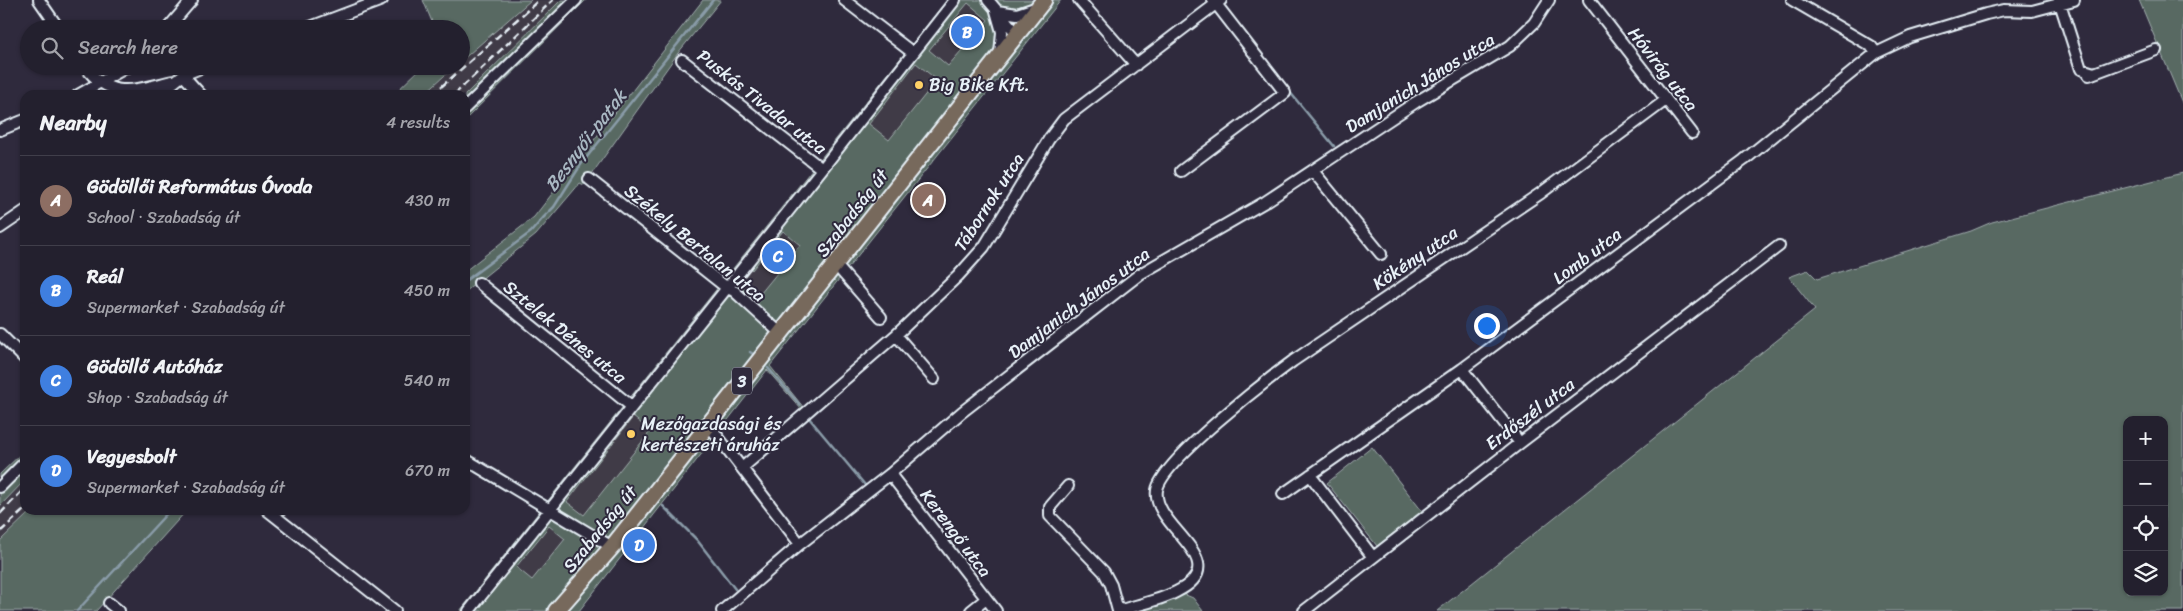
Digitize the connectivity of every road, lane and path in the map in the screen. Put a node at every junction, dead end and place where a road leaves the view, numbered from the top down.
1 (39, 0) edge
2 (192, 0) edge
3 (382, 0) edge
4 (576, 0) edge
5 (844, 0) edge
6 (955, 0) edge
7 (988, 0) edge
8 (1078, 0) edge
9 (1548, 0) edge
10 (1589, 0) edge
11 (1792, 0) edge
12 (2074, 0) edge
13 (1216, 1) edge
14 (2060, 2) edge
15 (1041, 3) edge
16 (996, 11) junction
17 (53, 20) edge
18 (175, 20) edge
19 (329, 20) edge
20 (1017, 34) junction
21 (2156, 50) dead end
22 (913, 53) junction
23 (1876, 53) junction
24 (1000, 55) junction
25 (682, 60) dead end
26 (1136, 65) junction
27 (2094, 73) junction
28 (91, 75) edge
29 (114, 75) edge
30 (183, 75) joint
31 (2083, 77) dead end
32 (173, 81) junction
33 (101, 83) junction
34 (88, 90) edge
35 (163, 90) edge
36 (196, 90) edge
37 (1666, 100) junction
38 (470, 103) edge
39 (20, 122) edge
40 (0, 130) edge
41 (1692, 133) dead end
42 (822, 169) junction
43 (1181, 170) dead end
44 (1313, 171) junction
45 (589, 179) dead end
46 (20, 214) edge
47 (0, 228) edge
48 (1779, 246) dead end
49 (1380, 254) dead end
50 (835, 264) junction
51 (479, 283) dead end
52 (727, 288) junction
53 (881, 317) dead end
54 (780, 333) junction
55 (0, 334) edge
56 (896, 335) junction
57 (20, 354) edge
58 (1462, 369) junction
59 (934, 379) dead end
60 (631, 406) junction
61 (708, 424) junction
62 (1520, 443) junction
63 (470, 462) edge
64 (20, 467) edge
65 (742, 468) junction
66 (890, 474) junction
67 (1310, 475) junction
68 (1068, 486) dead end
69 (0, 487) edge
70 (1283, 494) dead end
71 (549, 510) junction
72 (273, 515) edge
73 (800, 544) junction
74 (612, 547) junction
75 (1372, 556) junction
76 (986, 599) junction
77 (109, 604) dead end
78 (119, 611) edge
79 (394, 611) edge
80 (469, 611) edge
81 (556, 611) edge
82 (722, 611) edge
83 (971, 611) edge
84 (996, 611) edge
85 (1118, 611) edge
86 (1304, 611) edge

1 - 17 street
2 - 18 street
3 - 19 street
4 - 38 street
5 - 22 street
6 - 22 street
7 - 16 street
8 - 26 street
9 - 44 street, Damjanich János utca
10 - 37 street, Hóvirág utca
11 - 23 street
12 - 14 street, Lomb utca
13 - 26 street, Tábornok utca
13 - 43 street
14 - 23 street, Lomb utca
14 - 27 street
15 - 16 street
15 - 20 main road, Szabadság út / 3
16 - 20 street
16 - 24 street
20 - 24 main road, Szabadság út / 3
21 - 27 street
22 - 42 street
23 - 58 street, Lomb utca
24 - 50 main road, Szabadság út / 3
25 - 42 street, Puskás Tivadar utca
26 - 56 street, Tábornok utca
27 - 31 street
28 - 33 street
29 - 33 street
30 - 32 street
30 - 36 street
32 - 33 street
32 - 35 street
33 - 34 street
37 - 41 street, Hóvirág utca
37 - 85 street, Kökény utca
39 - 40 street
42 - 52 street
44 - 49 street
44 - 66 street, Damjanich János utca
45 - 52 street, Székely Bertalan utca
46 - 47 street
48 - 62 street, Erdőszél utca
50 - 53 street
50 - 54 main road, Szabadság út / 3
51 - 60 street, Sztelek Dénes utca
52 - 54 street, Székely Bertalan utca
52 - 60 street
54 - 61 main road, Szabadság út / 3
55 - 57 street
56 - 59 street
56 - 65 street, Tábornok utca
58 - 62 street
58 - 67 street, Lomb utca
60 - 71 street
61 - 65 street
61 - 74 main road, Szabadság út / 3
62 - 75 street, Erdőszél utca
63 - 71 street
64 - 69 street
65 - 73 street
66 - 73 street, Damjanich János utca
66 - 76 street, Kerengő utca
67 - 70 street, Lomb utca
67 - 75 street
68 - 85 street
71 - 74 street
71 - 80 street
72 - 79 street
73 - 82 street, Damjanich János utca
74 - 81 main road, Szabadság út / 3
75 - 86 street, Erdőszél utca
76 - 83 street
76 - 84 street, Kerengő utca
77 - 78 street

